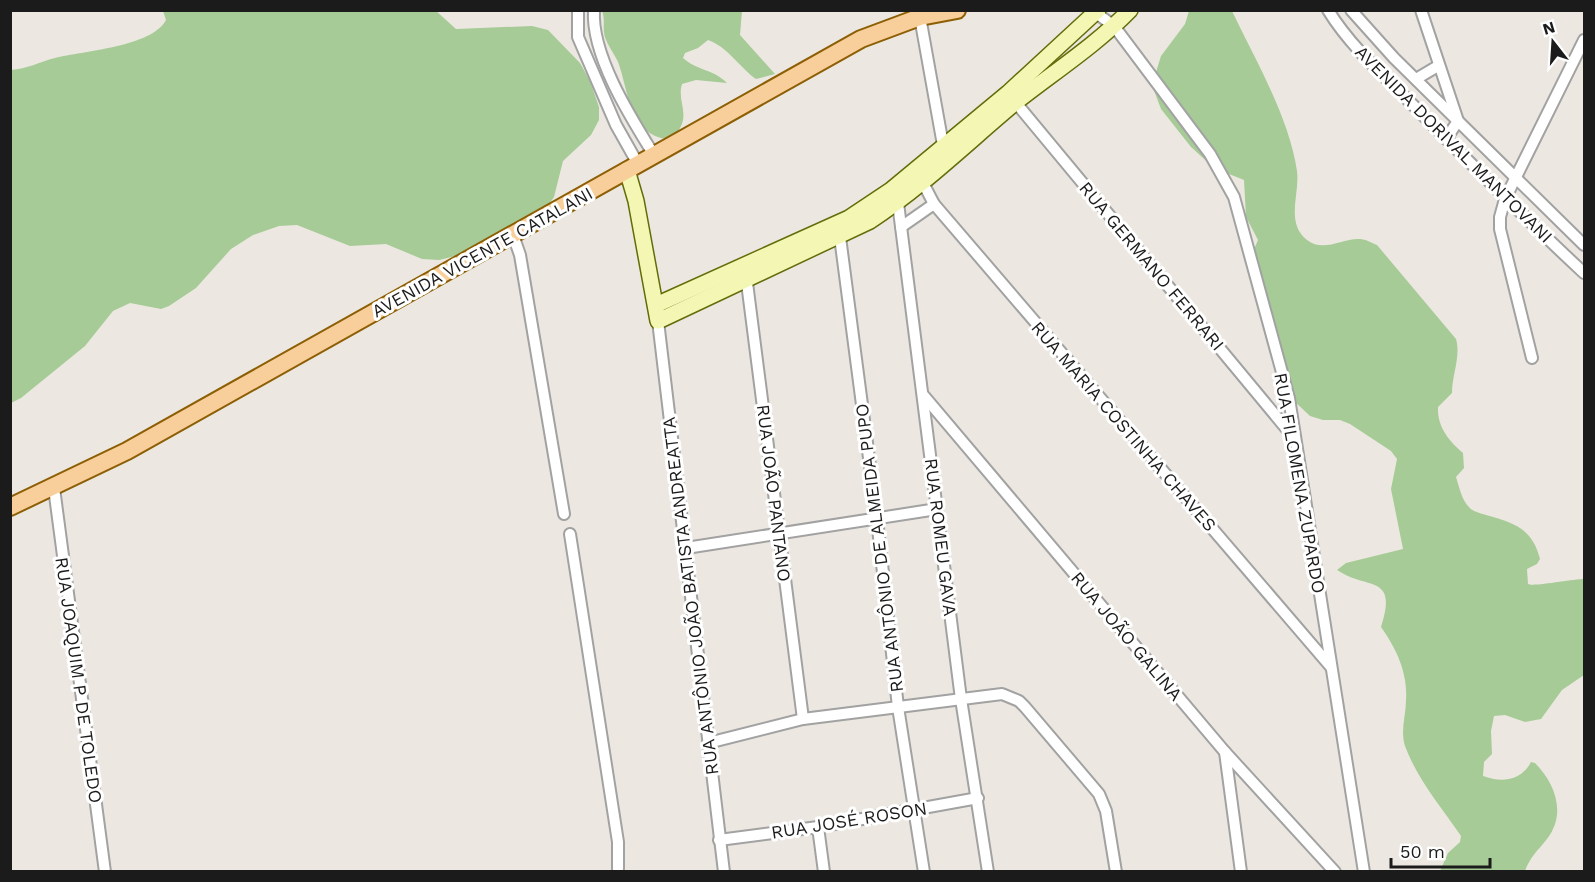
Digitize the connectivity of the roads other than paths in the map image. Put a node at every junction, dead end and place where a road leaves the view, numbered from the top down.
1 (578, 10) edge
2 (594, 10) edge
3 (957, 10) edge
4 (1130, 10) edge
5 (1328, 10) edge
6 (1351, 10) edge
7 (1421, 10) edge
8 (1097, 12) edge
9 (920, 17) junction
10 (1114, 27) junction
11 (1584, 40) edge
12 (1438, 66) junction
13 (1416, 79) junction
14 (1012, 98) junction
15 (1458, 121) junction
16 (1446, 139) junction
17 (943, 145) junction
18 (654, 155) junction
19 (632, 167) junction
20 (1517, 180) junction
21 (922, 181) junction
22 (895, 197) junction
23 (1505, 199) junction
24 (934, 204) junction
25 (901, 227) junction
26 (837, 231) junction
27 (513, 234) junction
28 (1584, 245) edge
29 (745, 273) junction
30 (1584, 273) edge
31 (657, 313) junction
32 (1532, 357) dead end
33 (924, 396) junction
34 (1296, 440) junction
35 (54, 488) junction
36 (10, 507) edge
37 (937, 509) junction
38 (564, 514) dead end
39 (877, 519) junction
40 (570, 534) dead end
41 (779, 535) junction
42 (686, 549) junction
43 (1331, 668) junction
44 (961, 699) junction
45 (898, 707) junction
46 (803, 719) junction
47 (708, 743) junction
48 (1225, 752) junction
49 (978, 798) junction
50 (916, 809) junction
51 (818, 827) junction
52 (719, 840) junction
53 (616, 871) edge
54 (105, 872) edge
55 (724, 872) edge
56 (824, 872) edge
57 (924, 872) edge
58 (988, 872) edge
59 (1116, 872) edge
60 (1241, 872) edge
61 (1335, 872) edge
62 (1364, 872) edge

1 - 19 street
2 - 18 street
3 - 9 main road, AVENIDA VICENTE CATALANI
4 - 10 street
5 - 16 street, AVENIDA DORIVAL MANTOVANI
6 - 13 street, AVENIDA DORIVAL MANTOVANI
7 - 12 street
8 - 10 street, RUA FILOMENA ZUPARDO
8 - 14 street
9 - 17 street
9 - 18 main road, AVENIDA VICENTE CATALANI
10 - 14 street
10 - 34 street, RUA FILOMENA ZUPARDO
11 - 20 street
12 - 13 street
12 - 15 street
13 - 15 street, AVENIDA DORIVAL MANTOVANI
14 - 17 street
14 - 21 street
14 - 34 street, RUA GERMANO FERRARI
15 - 16 street
15 - 20 street, AVENIDA DORIVAL MANTOVANI
16 - 23 street, AVENIDA DORIVAL MANTOVANI
17 - 22 street
18 - 19 main road, AVENIDA VICENTE CATALANI
19 - 27 main road, AVENIDA VICENTE CATALANI
19 - 31 street, RUA ANTÔNIO JOÃO BATISTA ANDREATTA
20 - 23 street
20 - 28 street, AVENIDA DORIVAL MANTOVANI
21 - 22 street
21 - 24 street, RUA MARIA COSTINHA CHAVES
22 - 25 street, RUA ROMEU GAVA
22 - 26 street
23 - 30 street, AVENIDA DORIVAL MANTOVANI
23 - 32 street
24 - 25 street
24 - 43 street, RUA MARIA COSTINHA CHAVES
25 - 33 street, RUA ROMEU GAVA
26 - 29 street
26 - 39 street, RUA ANTÔNIO DE ALMEIDA PUPO
27 - 35 main road, AVENIDA VICENTE CATALANI
27 - 38 street
29 - 31 street
29 - 41 street, RUA JOÃO PANTANO
31 - 42 street, RUA ANTÔNIO JOÃO BATISTA ANDREATTA
33 - 37 street, RUA ROMEU GAVA
33 - 48 street, RUA JOÃO GALINA
34 - 43 street, RUA FILOMENA ZUPARDO
35 - 36 main road, AVENIDA VICENTE CATALANI
35 - 54 street, RUA JOAQUIM P DE TOLEDO
37 - 39 street
37 - 44 street, RUA ROMEU GAVA
39 - 41 street
39 - 45 street, RUA ANTÔNIO DE ALMEIDA PUPO
40 - 53 street
41 - 42 street
41 - 46 street, RUA JOÃO PANTANO
42 - 47 street, RUA ANTÔNIO JOÃO BATISTA ANDREATTA
43 - 62 street, RUA FILOMENA ZUPARDO
44 - 45 street
44 - 49 street, RUA ROMEU GAVA
44 - 59 street
45 - 46 street
45 - 50 street, RUA ANTÔNIO DE ALMEIDA PUPO
46 - 47 street
47 - 52 street, RUA ANTÔNIO JOÃO BATISTA ANDREATTA
48 - 60 street
48 - 61 street, RUA JOÃO GALINA
49 - 50 street, RUA JOSÉ ROSON
49 - 58 street, RUA ROMEU GAVA
50 - 51 street, RUA JOSÉ ROSON
50 - 57 street, RUA ANTÔNIO DE ALMEIDA PUPO
51 - 52 street, RUA JOSÉ ROSON
51 - 56 street
52 - 55 street, RUA ANTÔNIO JOÃO BATISTA ANDREATTA

